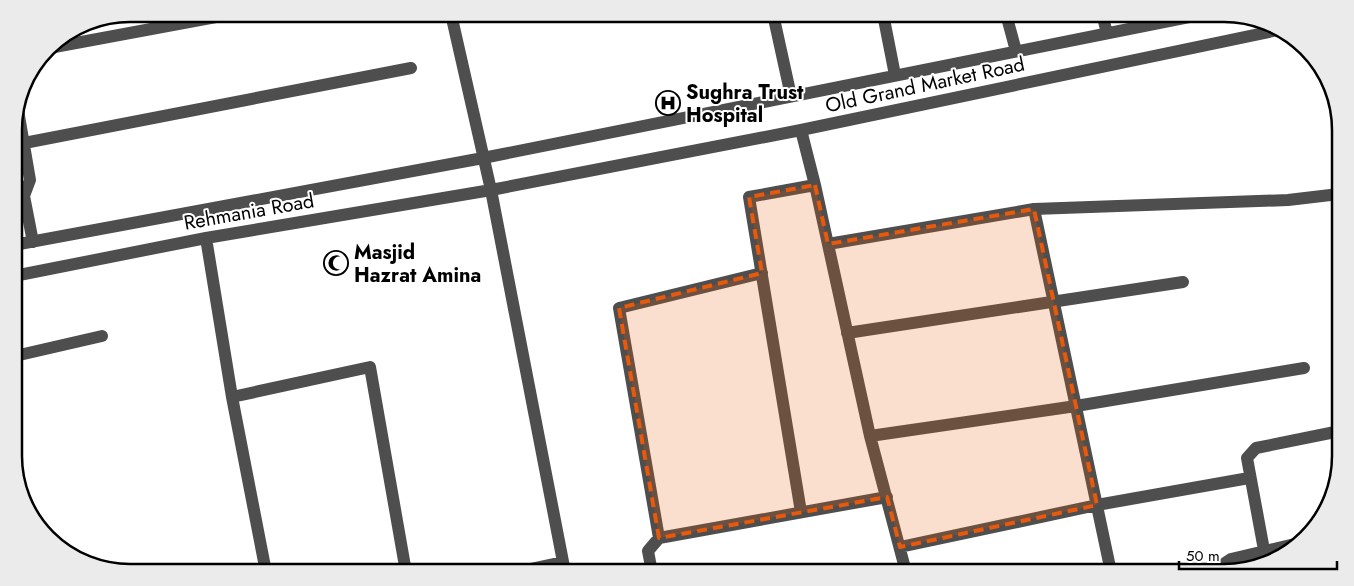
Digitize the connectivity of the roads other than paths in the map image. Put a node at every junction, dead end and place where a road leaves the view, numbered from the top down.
1 (189, 22) edge
2 (453, 22) edge
3 (776, 22) edge
4 (885, 22) edge
5 (1008, 22) edge
6 (1104, 22) edge
7 (1163, 22) edge
8 (1267, 32) edge
9 (1107, 33) junction
10 (65, 45) edge
11 (1016, 51) junction
12 (410, 68) dead end
13 (895, 75) junction
14 (791, 96) junction
15 (800, 130) junction
16 (23, 143) edge
17 (23, 157) edge
18 (484, 158) junction
19 (815, 185) junction
20 (491, 190) junction
21 (1332, 195) edge
22 (24, 196) joint
23 (1034, 209) junction
24 (206, 238) junction
25 (33, 242) junction
26 (23, 244) edge
27 (828, 244) junction
28 (762, 273) junction
29 (23, 274) edge
30 (1183, 282) dead end
31 (1054, 302) junction
32 (848, 333) junction
33 (102, 336) dead end
34 (22, 354) edge
35 (1304, 368) dead end
36 (232, 397) junction
37 (1076, 406) junction
38 (1332, 433) edge
39 (870, 436) junction
40 (1249, 478) junction
41 (887, 497) junction
42 (1097, 505) junction
43 (801, 512) junction
44 (659, 538) junction
45 (900, 547) junction
46 (1281, 547) edge
47 (1264, 550) junction
48 (904, 563) edge
49 (1109, 563) edge
50 (1225, 563) edge
51 (264, 564) edge
52 (405, 564) edge
53 (563, 564) edge
54 (650, 564) edge

1 - 10 street
2 - 18 street
3 - 14 street
4 - 13 street
5 - 11 street
6 - 9 street
7 - 9 street, Old Grand Market Road
8 - 15 street, Old Grand Market Road
9 - 11 street, Old Grand Market Road
11 - 13 street, Old Grand Market Road
12 - 16 street
13 - 14 street, Old Grand Market Road
14 - 18 street, Old Grand Market Road
15 - 19 street
15 - 20 street, Old Grand Market Road
17 - 22 street
18 - 20 street
18 - 25 street, Rehmania Road
19 - 27 street
19 - 28 street
20 - 24 street, Rehmania Road
20 - 53 street
21 - 23 street
22 - 25 street
23 - 27 street
23 - 31 street
24 - 29 street, Rehmania Road
24 - 36 street
25 - 26 street, Rehmania Road
27 - 32 street
28 - 43 street
28 - 44 street
30 - 31 street
31 - 32 street
31 - 37 street
32 - 39 street
33 - 34 street
35 - 37 street
36 - 51 street
36 - 52 street
37 - 39 street
37 - 42 street
38 - 40 street
39 - 41 street
40 - 42 street
40 - 47 street
41 - 43 street
41 - 45 street
42 - 45 street
42 - 49 street
43 - 44 street
44 - 54 street
45 - 48 street
46 - 47 street
47 - 50 street

